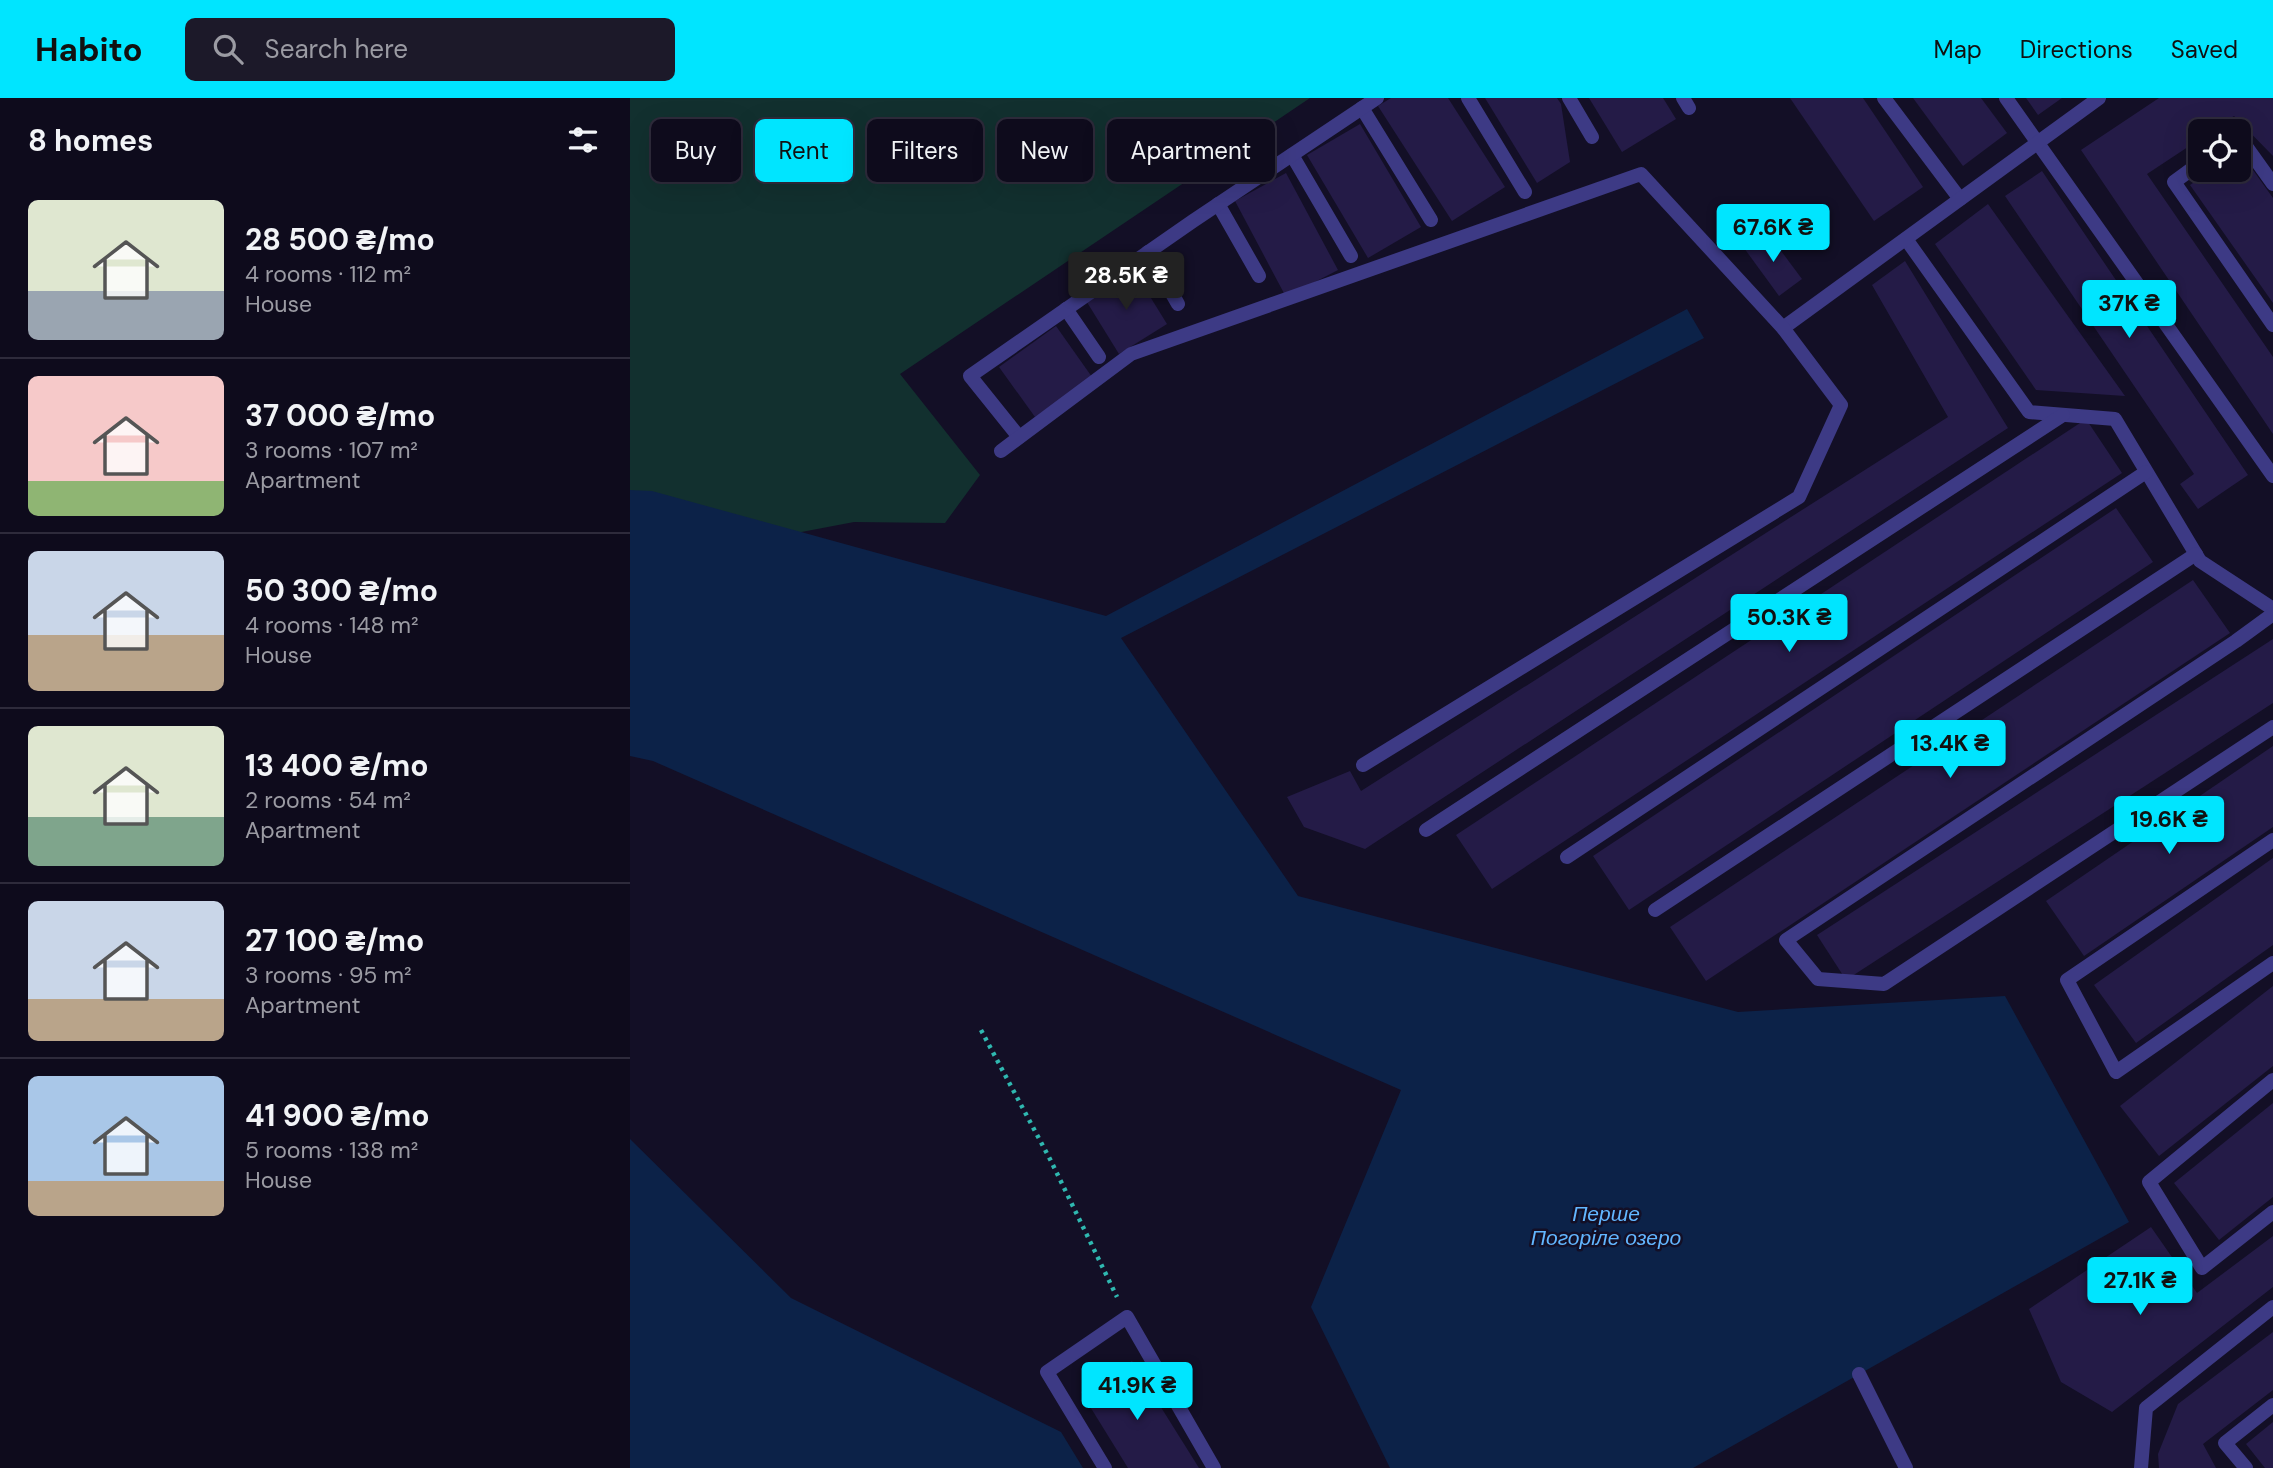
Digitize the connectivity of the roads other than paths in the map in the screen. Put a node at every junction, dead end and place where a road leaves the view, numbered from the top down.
1 (1377, 98) edge
2 (1468, 98) edge
3 (1569, 98) edge
4 (1884, 98) edge
5 (2006, 98) edge
6 (2099, 98) edge
7 (1362, 108) junction
8 (1592, 137) dead end
9 (2038, 142) junction
10 (2251, 153) edge
11 (1292, 155) junction
12 (2188, 172) edge
13 (2273, 184) edge
14 (1525, 192) dead end
15 (1960, 199) junction
16 (1219, 204) junction
17 (1430, 220) dead end
18 (1906, 239) junction
19 (1148, 252) junction
20 (1351, 256) dead end
21 (1259, 276) dead end
22 (1178, 304) dead end
23 (1066, 309) junction
24 (2273, 325) edge
25 (1783, 328) junction
26 (1099, 357) dead end
27 (2063, 415) junction
28 (1019, 437) junction
29 (1001, 451) dead end
30 (2146, 472) junction
31 (2273, 476) edge
32 (2196, 554) junction
33 (2273, 611) edge
34 (2273, 727) edge
35 (1363, 765) dead end
36 (1426, 830) dead end
37 (2273, 840) edge
38 (1567, 857) dead end
39 (1655, 910) dead end
40 (2273, 963) edge
41 (2273, 1080) edge
42 (2273, 1212) edge
43 (2273, 1307) edge
44 (1859, 1374) dead end
45 (2273, 1405) edge
46 (1105, 1468) edge
47 (1214, 1468) edge
48 (1906, 1468) edge
49 (2141, 1468) edge
50 (2246, 1468) edge

1 - 7 lane
2 - 14 lane
3 - 8 lane
4 - 15 lane
5 - 9 lane
6 - 9 lane
7 - 11 lane
7 - 17 lane
9 - 15 lane
9 - 31 lane
10 - 13 lane
11 - 16 lane
11 - 20 lane
12 - 24 lane
15 - 18 lane
16 - 19 lane
16 - 21 lane
18 - 25 lane
18 - 27 lane
19 - 22 lane
19 - 23 lane
23 - 26 lane
23 - 28 lane
25 - 28 lane
25 - 35 lane
27 - 30 lane
27 - 36 lane
28 - 29 lane
30 - 32 lane
30 - 38 lane
32 - 33 lane
32 - 39 lane
33 - 34 lane
37 - 40 lane
41 - 42 lane
43 - 49 lane
44 - 48 lane
45 - 50 lane
46 - 47 lane

